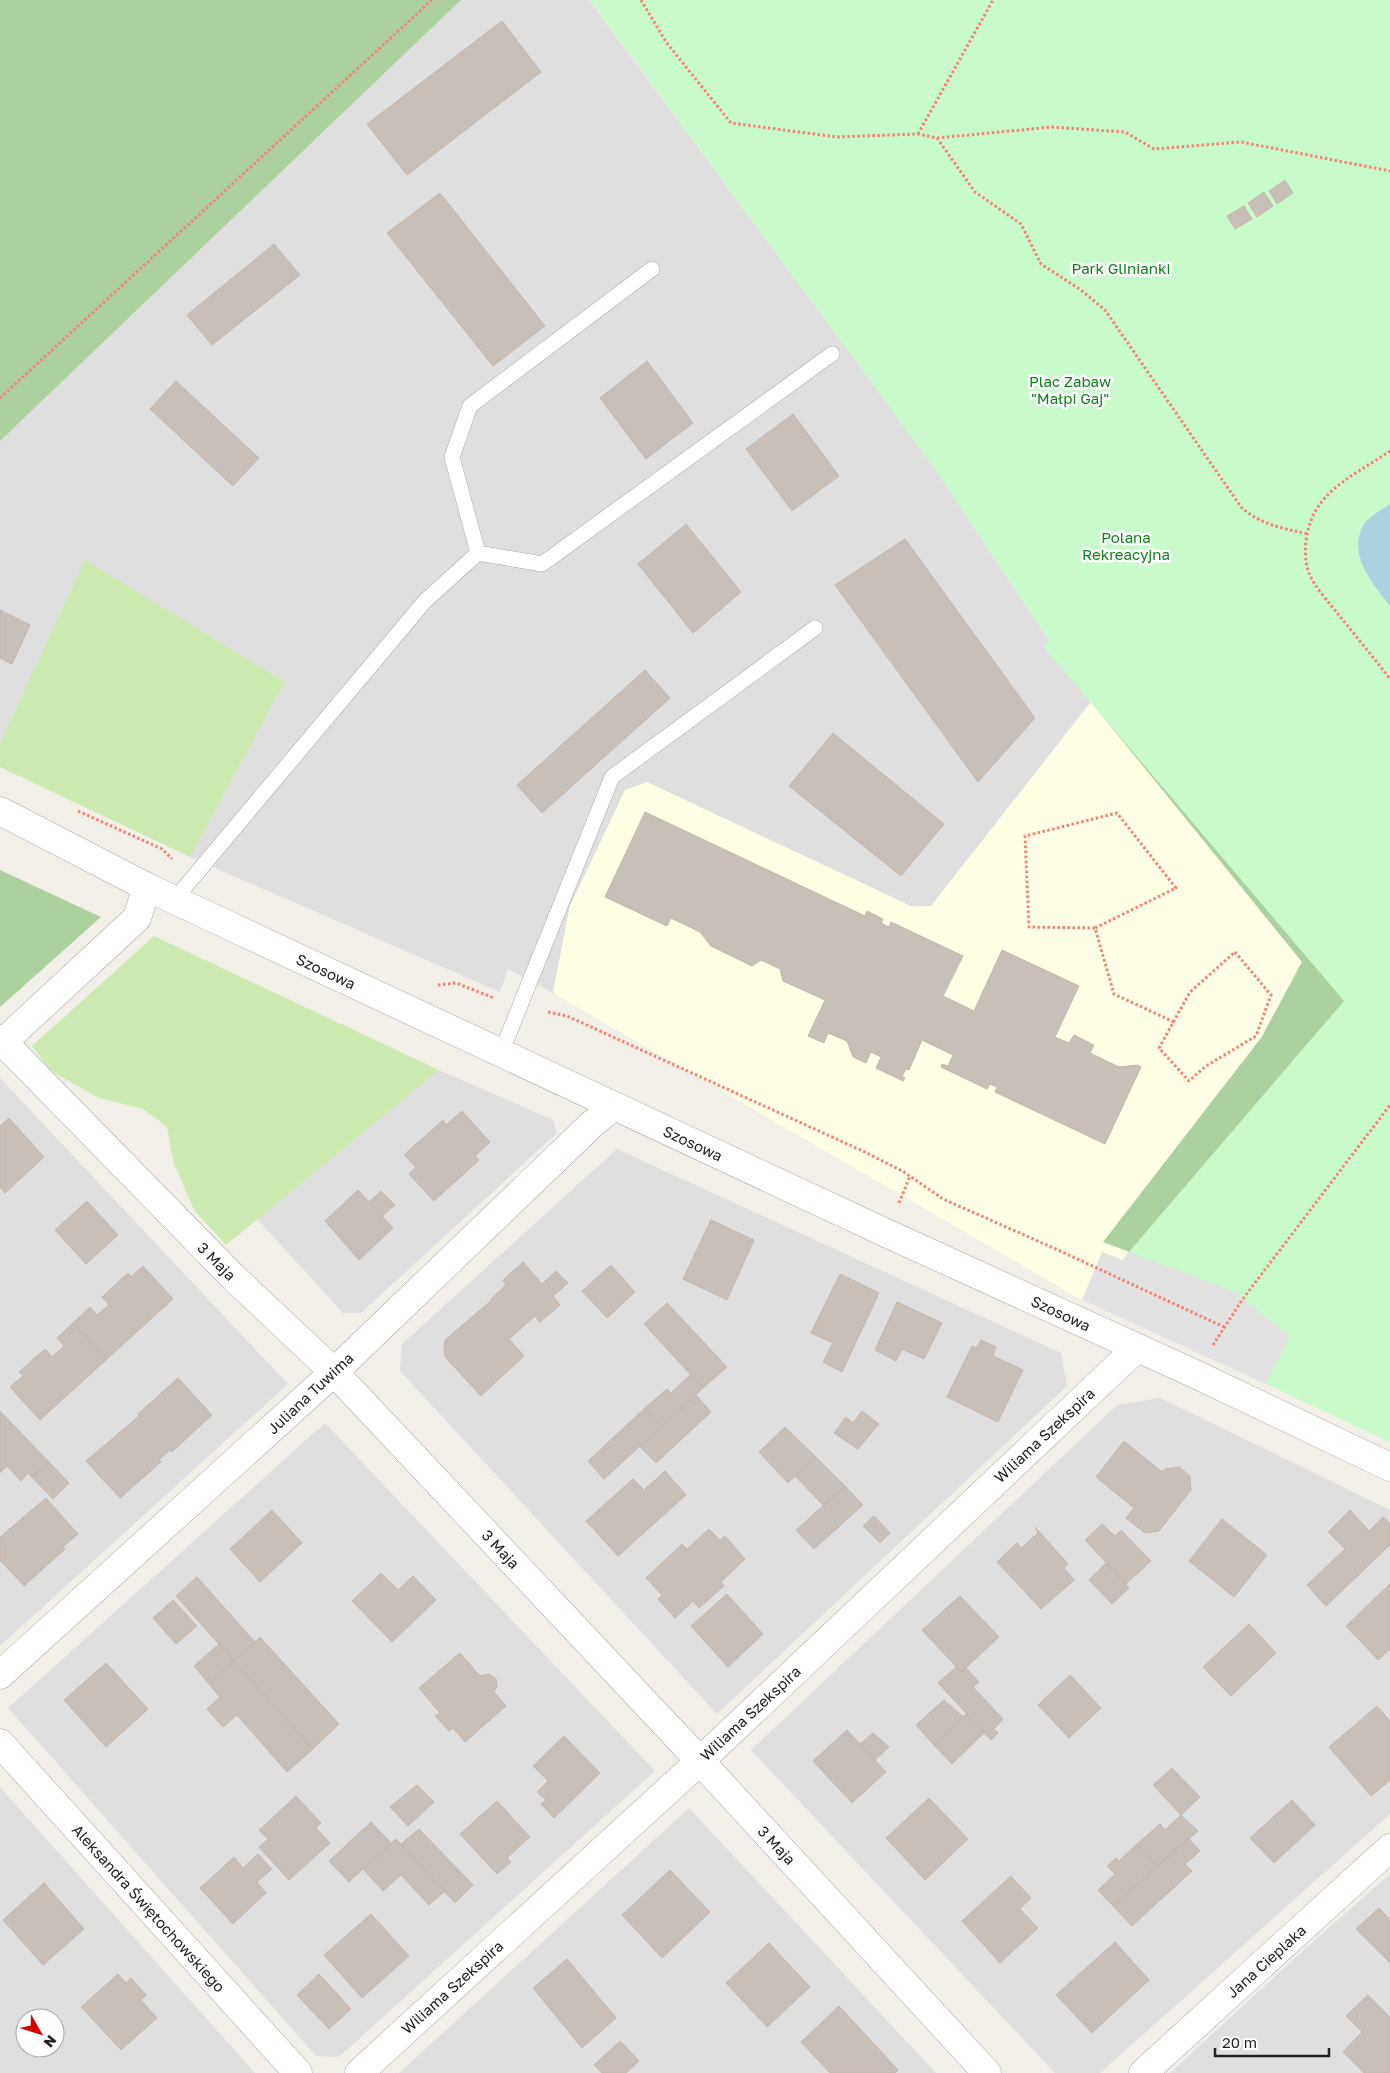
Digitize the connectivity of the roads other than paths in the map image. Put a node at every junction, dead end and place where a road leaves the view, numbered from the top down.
1 (652, 269) dead end
2 (832, 354) dead end
3 (478, 553) junction
4 (815, 628) dead end
5 (0, 811) edge
6 (147, 887) junction
7 (174, 900) junction
8 (1, 1042) edge
9 (501, 1053) junction
10 (614, 1106) junction
11 (1137, 1348) junction
12 (334, 1372) junction
13 (1390, 1467) edge
14 (0, 1675) edge
15 (0, 1743) edge
16 (700, 1761) junction
17 (1390, 1848) edge
18 (298, 2073) edge
19 (359, 2073) edge
20 (987, 2073) edge
21 (1142, 2073) edge

1 - 3 lane
2 - 3 lane
3 - 7 lane
4 - 9 lane
5 - 6 street, Szosowa
6 - 7 street, Szosowa
6 - 8 street
7 - 9 street, Szosowa
8 - 12 street, 3 Maja
9 - 10 street, Szosowa
10 - 11 street, Szosowa
10 - 12 street, Juliana Tuwima
11 - 13 street, Szosowa
11 - 16 street, Wiliama Szekspira
12 - 14 street, Juliana Tuwima
12 - 16 street, 3 Maja
15 - 18 street, Aleksandra Świętochowskiego
16 - 19 street, Wiliama Szekspira
16 - 20 street, 3 Maja
17 - 21 street, Jana Cieplaka

